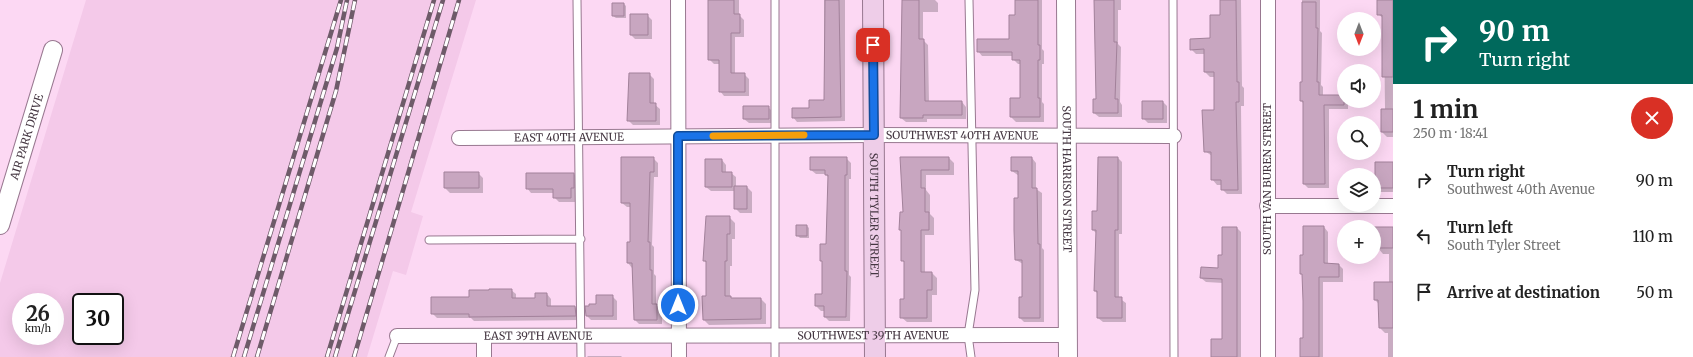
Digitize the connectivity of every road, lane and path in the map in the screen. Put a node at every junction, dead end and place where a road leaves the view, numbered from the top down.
1 (577, 0) edge
2 (678, 0) edge
3 (775, 0) edge
4 (873, 0) edge
5 (969, 0) edge
6 (1066, 0) edge
7 (1173, 0) edge
8 (1268, 0) edge
9 (53, 50) dead end
10 (874, 135) junction
11 (972, 135) junction
12 (678, 136) junction
13 (774, 136) junction
14 (1067, 136) junction
15 (1174, 136) junction
16 (580, 137) junction
17 (459, 138) dead end
18 (1267, 206) junction
19 (1393, 206) edge
20 (0, 225) edge
21 (581, 239) junction
22 (429, 240) dead end
23 (678, 335) junction
24 (968, 335) junction
25 (1068, 335) junction
26 (397, 336) joint
27 (581, 336) junction
28 (775, 336) junction
29 (875, 336) junction
30 (484, 337) junction
31 (389, 357) edge
32 (484, 357) edge
33 (581, 357) edge
34 (679, 357) edge
35 (775, 357) edge
36 (875, 357) edge
37 (971, 357) edge
38 (1068, 357) edge
39 (1174, 357) edge
40 (1268, 357) edge

1 - 16 lane
2 - 12 street
3 - 13 lane
4 - 10 main road, SOUTH TYLER STREET
5 - 11 lane
6 - 14 street, SOUTH HARRISON STREET
7 - 15 lane
8 - 18 street, SOUTH VAN BUREN STREET
9 - 20 street, AIR PARK DRIVE
10 - 11 street, SOUTHWEST 40TH AVENUE
10 - 13 street, SOUTHWEST 40TH AVENUE
10 - 29 main road, SOUTH TYLER STREET
11 - 14 street, SOUTHWEST 40TH AVENUE
11 - 24 lane
12 - 13 street, SOUTHWEST 40TH AVENUE
12 - 16 street, EAST 40TH AVENUE
12 - 23 street
13 - 28 lane
14 - 15 street, SOUTHWEST 40TH AVENUE
14 - 25 street, SOUTH HARRISON STREET
15 - 39 lane
16 - 17 street, EAST 40TH AVENUE
16 - 21 lane
18 - 19 street
18 - 40 street, SOUTH VAN BUREN STREET
21 - 22 lane
21 - 27 lane
23 - 27 street, EAST 39TH AVENUE
23 - 28 street, SOUTHWEST 39TH AVENUE
23 - 34 street
24 - 25 street, SOUTHWEST 39TH AVENUE
24 - 29 street, SOUTHWEST 39TH AVENUE
24 - 37 lane
25 - 38 street, SOUTH HARRISON STREET
26 - 30 street, EAST 39TH AVENUE
26 - 31 lane
27 - 30 street, EAST 39TH AVENUE
27 - 33 lane
28 - 29 street, SOUTHWEST 39TH AVENUE
28 - 35 lane
29 - 36 main road, SOUTH TYLER STREET
30 - 32 street

